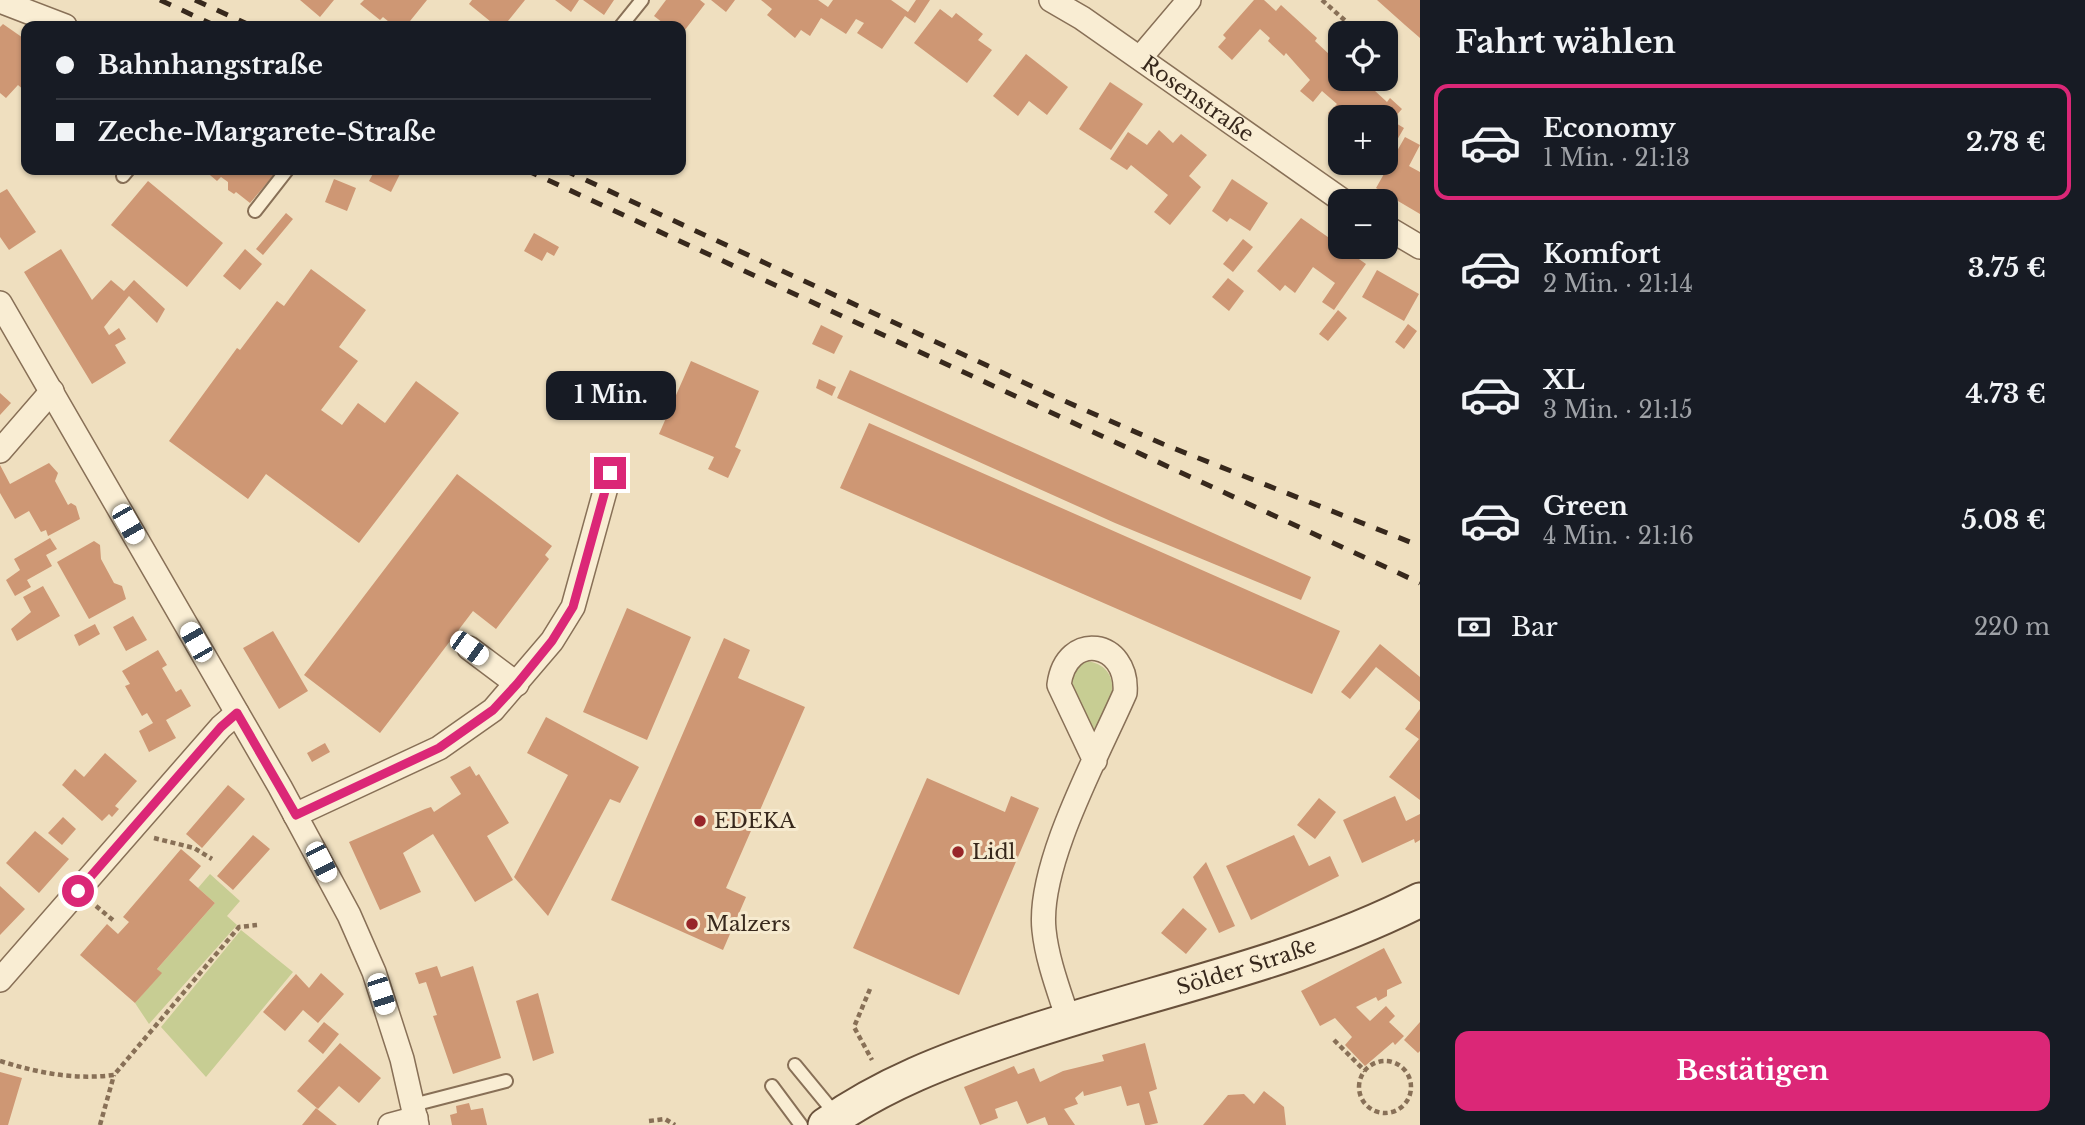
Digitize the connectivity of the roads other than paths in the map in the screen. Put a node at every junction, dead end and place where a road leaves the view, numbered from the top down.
1 (642, 0) edge
2 (1051, 0) edge
3 (1189, 0) edge
4 (0, 1) edge
5 (52, 21) edge
6 (625, 21) edge
7 (1140, 58) junction
8 (284, 175) edge
9 (1328, 191) edge
10 (255, 211) dead end
11 (1398, 234) edge
12 (1420, 247) edge
13 (0, 303) edge
14 (52, 391) junction
15 (0, 451) edge
16 (610, 473) dead end
17 (469, 648) dead end
18 (517, 684) junction
19 (237, 713) junction
20 (1095, 761) dead end
21 (296, 815) junction
22 (1420, 900) edge
23 (0, 979) edge
24 (1068, 1019) junction
25 (795, 1065) dead end
26 (506, 1081) dead end
27 (772, 1086) dead end
28 (415, 1116) edge
29 (831, 1121) edge
30 (390, 1125) edge
31 (801, 1125) edge

1 - 6 lane
2 - 7 street, Rosenstraße
3 - 7 street
4 - 5 street
7 - 9 street, Rosenstraße
8 - 10 lane
11 - 12 street
13 - 14 street
14 - 15 street
14 - 19 street
16 - 18 street
17 - 18 street
18 - 21 street
19 - 21 street
19 - 23 street
20 - 24 street
21 - 28 street
22 - 24 main road, Sölder Straße
24 - 29 main road, Sölder Straße
25 - 29 lane
26 - 28 lane
27 - 31 lane
28 - 30 street

